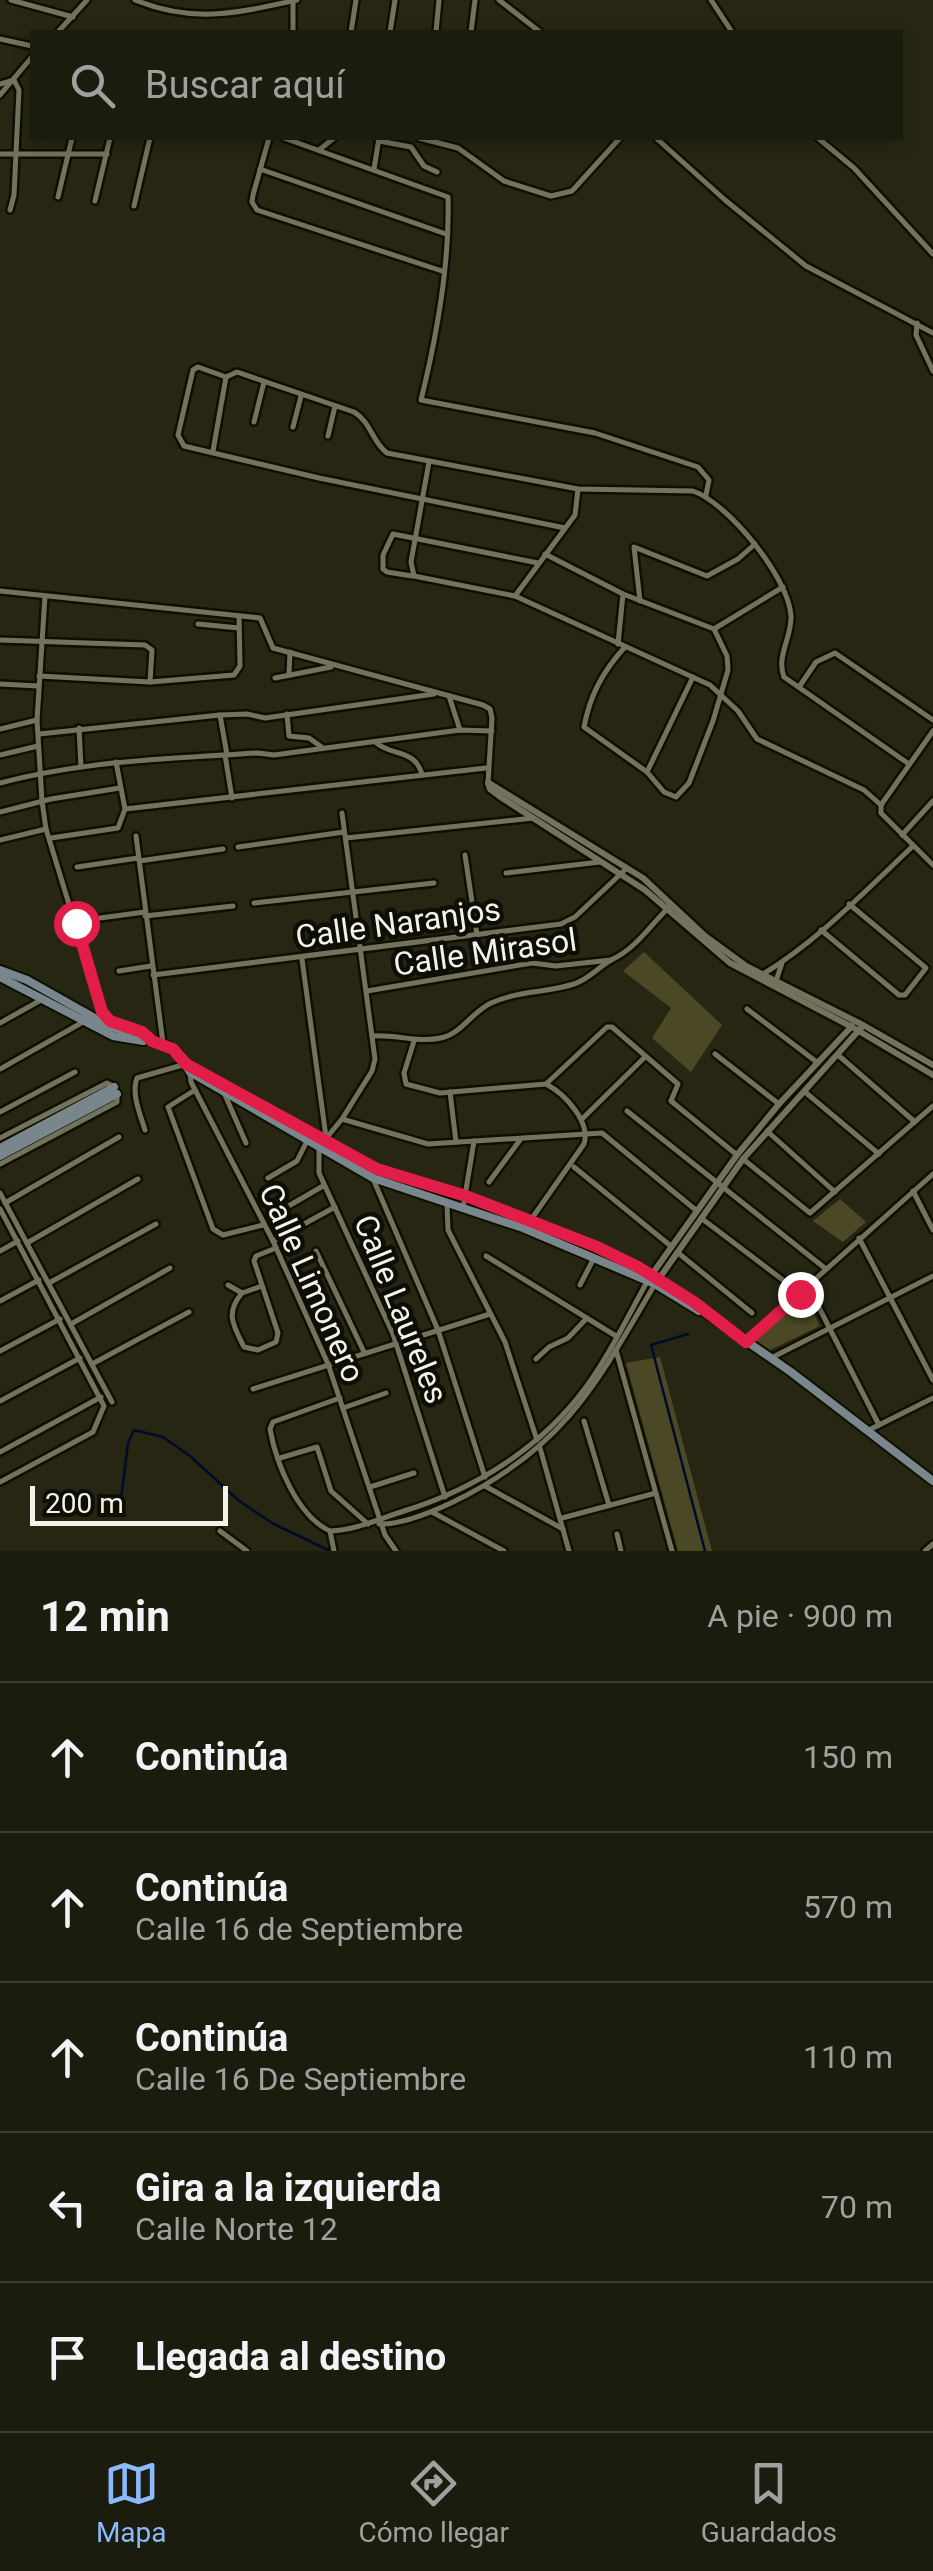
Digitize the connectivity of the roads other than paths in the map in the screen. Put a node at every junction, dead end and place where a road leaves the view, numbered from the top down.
1 (11, 0) edge
2 (87, 0) edge
3 (135, 0) edge
4 (295, 0) edge
5 (356, 0) edge
6 (395, 0) edge
7 (439, 0) edge
8 (475, 0) edge
9 (499, 0) edge
10 (711, 0) edge
11 (73, 17) junction
12 (60, 30) edge
13 (293, 30) edge
14 (351, 30) edge
15 (390, 30) edge
16 (436, 30) edge
17 (471, 30) edge
18 (537, 30) edge
19 (731, 30) edge
20 (0, 39) edge
21 (30, 46) edge
22 (30, 59) edge
23 (21, 70) junction
24 (30, 72) edge
25 (14, 80) junction
26 (0, 84) edge
27 (0, 95) edge
28 (71, 140) edge
29 (110, 140) edge
30 (150, 140) edge
31 (269, 140) edge
32 (290, 140) edge
33 (332, 140) edge
34 (379, 140) edge
35 (383, 140) edge
36 (417, 140) edge
37 (427, 140) edge
38 (459, 140) edge
39 (618, 140) edge
40 (658, 140) edge
41 (820, 140) edge
42 (412, 147) junction
43 (458, 148) junction
44 (319, 150) junction
45 (68, 153) junction
46 (0, 154) edge
47 (15, 154) junction
48 (106, 154) junction
49 (260, 169) junction
50 (374, 169) junction
51 (436, 172) dead end
52 (58, 198) dead end
53 (95, 201) dead end
54 (134, 206) dead end
55 (10, 210) dead end
56 (447, 234) junction
57 (933, 254) edge
58 (443, 272) junction
59 (917, 323) junction
60 (933, 333) edge
61 (933, 371) edge
62 (226, 376) junction
63 (264, 382) junction
64 (301, 396) junction
65 (334, 406) junction
66 (254, 422) dead end
67 (293, 428) dead end
68 (328, 436) dead end
69 (213, 451) junction
70 (430, 462) junction
71 (578, 489) junction
72 (706, 496) junction
73 (423, 500) junction
74 (565, 528) junction
75 (415, 536) junction
76 (754, 544) junction
77 (545, 554) junction
78 (538, 563) junction
79 (414, 576) junction
80 (784, 587) junction
81 (0, 591) edge
82 (623, 594) junction
83 (45, 596) junction
84 (515, 596) junction
85 (640, 600) junction
86 (239, 615) junction
87 (198, 624) dead end
88 (239, 628) junction
89 (714, 629) junction
90 (0, 640) edge
91 (42, 640) junction
92 (622, 645) junction
93 (290, 652) junction
94 (335, 666) junction
95 (39, 676) junction
96 (289, 676) junction
97 (693, 677) junction
98 (276, 678) dead end
99 (150, 682) junction
100 (0, 684) edge
101 (38, 686) junction
102 (799, 687) junction
103 (437, 693) junction
104 (720, 695) junction
105 (449, 696) junction
106 (287, 714) junction
107 (220, 715) junction
108 (37, 720) junction
109 (933, 720) edge
110 (79, 728) junction
111 (0, 729) edge
112 (460, 730) junction
113 (492, 731) junction
114 (933, 731) edge
115 (38, 734) junction
116 (289, 736) junction
117 (374, 742) junction
118 (38, 746) junction
119 (324, 748) junction
120 (282, 753) junction
121 (226, 755) junction
122 (0, 756) edge
123 (116, 762) junction
124 (909, 764) junction
125 (81, 767) junction
126 (486, 768) junction
127 (647, 772) junction
128 (39, 773) junction
129 (422, 775) junction
130 (488, 783) joint
131 (0, 784) edge
132 (121, 788) junction
133 (505, 796) junction
134 (232, 798) junction
135 (42, 801) junction
136 (933, 801) edge
137 (881, 805) junction
138 (125, 808) junction
139 (0, 812) edge
140 (342, 812) dead end
141 (546, 817) junction
142 (534, 818) junction
143 (46, 828) junction
144 (345, 835) junction
145 (902, 835) junction
146 (136, 836) dead end
147 (50, 838) junction
148 (0, 840) edge
149 (913, 846) junction
150 (238, 847) dead end
151 (223, 849) dead end
152 (465, 855) dead end
153 (138, 859) junction
154 (603, 862) junction
155 (933, 865) edge
156 (78, 867) dead end
157 (506, 872) dead end
158 (625, 872) junction
159 (434, 883) dead end
160 (352, 892) junction
161 (254, 904) dead end
162 (849, 904) junction
163 (233, 906) dead end
164 (669, 907) junction
165 (145, 914) junction
166 (100, 918) dead end
167 (821, 930) junction
168 (477, 935) junction
169 (360, 952) junction
170 (302, 959) junction
171 (611, 960) junction
172 (782, 963) junction
173 (151, 966) junction
174 (119, 971) dead end
175 (3, 972) edge
176 (153, 975) junction
177 (759, 977) junction
178 (775, 984) junction
179 (366, 991) junction
180 (43, 999) junction
181 (748, 1009) dead end
182 (83, 1022) junction
183 (0, 1023) edge
184 (857, 1026) junction
185 (372, 1036) junction
186 (152, 1041) junction
187 (414, 1041) junction
188 (163, 1044) junction
189 (714, 1054) dead end
190 (838, 1054) junction
191 (645, 1057) junction
192 (818, 1063) junction
193 (933, 1065) edge
194 (188, 1068) junction
195 (0, 1069) edge
196 (75, 1072) dead end
197 (933, 1076) edge
198 (546, 1084) junction
199 (116, 1090) junction
200 (195, 1090) junction
201 (803, 1090) junction
202 (450, 1092) junction
203 (225, 1094) junction
204 (779, 1104) junction
205 (933, 1106) edge
206 (627, 1110) dead end
207 (0, 1112) edge
208 (342, 1119) junction
209 (582, 1119) junction
210 (915, 1122) junction
211 (145, 1130) dead end
212 (767, 1130) junction
213 (587, 1134) junction
214 (1, 1136) edge
215 (119, 1137) dead end
216 (521, 1139) junction
217 (308, 1141) junction
218 (323, 1142) junction
219 (456, 1142) junction
220 (474, 1142) junction
221 (246, 1143) dead end
222 (0, 1148) edge
223 (880, 1154) junction
224 (0, 1156) edge
225 (740, 1157) junction
226 (0, 1164) edge
227 (574, 1167) dead end
228 (933, 1174) edge
229 (268, 1178) dead end
230 (373, 1178) junction
231 (138, 1179) dead end
232 (489, 1182) dead end
233 (720, 1185) junction
234 (323, 1186) junction
235 (913, 1191) junction
236 (0, 1193) edge
237 (836, 1193) junction
238 (466, 1196) junction
239 (447, 1204) junction
240 (3, 1206) edge
241 (335, 1206) junction
242 (463, 1208) junction
243 (280, 1210) dead end
244 (699, 1214) junction
245 (530, 1221) junction
246 (156, 1224) dead end
247 (264, 1224) junction
248 (933, 1230) edge
249 (859, 1238) junction
250 (18, 1241) junction
251 (273, 1241) junction
252 (27, 1243) junction
253 (276, 1248) junction
254 (675, 1250) junction
255 (0, 1251) edge
256 (316, 1251) dead end
257 (486, 1256) dead end
258 (594, 1258) junction
259 (170, 1268) dead end
260 (826, 1270) junction
261 (933, 1276) edge
262 (654, 1279) junction
263 (39, 1280) junction
264 (49, 1283) junction
265 (228, 1285) dead end
266 (580, 1285) dead end
267 (262, 1286) junction
268 (808, 1286) junction
269 (242, 1292) junction
270 (800, 1294) junction
271 (892, 1297) junction
272 (0, 1301) edge
273 (189, 1312) dead end
274 (752, 1313) dead end
275 (490, 1314) junction
276 (588, 1318) junction
277 (60, 1319) junction
278 (71, 1324) junction
279 (830, 1328) junction
280 (438, 1330) junction
281 (746, 1342) junction
282 (396, 1343) junction
283 (615, 1343) junction
284 (0, 1351) edge
285 (364, 1353) junction
286 (80, 1358) junction
287 (536, 1358) dead end
288 (771, 1358) junction
289 (92, 1364) junction
290 (328, 1364) junction
291 (933, 1380) edge
292 (254, 1389) dead end
293 (386, 1393) dead end
294 (101, 1398) junction
295 (340, 1398) junction
296 (933, 1398) edge
297 (0, 1402) edge
298 (112, 1402) dead end
299 (343, 1408) junction
300 (584, 1422) dead end
301 (879, 1425) junction
302 (868, 1430) junction
303 (538, 1443) junction
304 (0, 1452) edge
305 (280, 1458) junction
306 (414, 1473) dead end
307 (485, 1477) junction
308 (0, 1482) edge
309 (933, 1482) edge
310 (485, 1486) junction
311 (370, 1487) junction
312 (656, 1493) junction
313 (445, 1497) junction
314 (608, 1505) junction
315 (430, 1511) junction
316 (560, 1518) junction
317 (376, 1522) junction
318 (564, 1529) junction
319 (220, 1530) dead end
320 (330, 1531) junction
321 (616, 1534) dead end
322 (933, 1544) edge
323 (247, 1551) edge
324 (334, 1551) edge
325 (396, 1551) edge
326 (504, 1551) edge
327 (569, 1551) edge
328 (621, 1551) edge
329 (672, 1551) edge
330 (925, 1551) edge

1 - 11 street
2 - 11 street
3 - 4 street
4 - 13 street
5 - 14 street
6 - 15 street
7 - 16 street
8 - 17 street
9 - 18 street
10 - 19 street
11 - 12 street
20 - 21 street
22 - 23 street
23 - 24 street
23 - 25 street
25 - 26 street
25 - 27 street
25 - 47 street
28 - 45 street
29 - 48 street
30 - 54 street
31 - 49 street
32 - 44 street
33 - 44 street
34 - 50 street
35 - 42 street
36 - 42 street
37 - 43 street
38 - 43 street
39 - 43 street
40 - 59 street
41 - 57 street
42 - 51 street
44 - 50 street
45 - 47 street
45 - 48 street
45 - 52 street
46 - 47 street
47 - 55 street
48 - 53 street
49 - 56 street
49 - 58 street
50 - 56 street
56 - 58 street
58 - 72 street
59 - 60 street
59 - 61 street
62 - 63 street
62 - 69 street
62 - 69 street
63 - 64 street
63 - 66 street
64 - 65 street
64 - 67 street
65 - 68 street
65 - 70 street
69 - 73 street
70 - 71 street
70 - 73 street
71 - 72 street
71 - 74 street
72 - 76 street
73 - 74 street
73 - 75 street
74 - 77 street
75 - 78 street
75 - 79 street
75 - 79 street
76 - 80 street
76 - 85 street
77 - 78 street
77 - 82 street
78 - 84 street
79 - 84 street
80 - 89 street
80 - 102 street
81 - 83 street
82 - 85 street
82 - 92 street
83 - 86 street
83 - 91 street
84 - 92 street
85 - 89 street
86 - 88 street
86 - 93 street
87 - 88 street
88 - 99 street
89 - 104 street
90 - 91 street
91 - 95 street
91 - 99 street
92 - 97 street
92 - 127 street
93 - 94 street
93 - 96 street
94 - 96 street
94 - 103 street
95 - 99 street
95 - 101 street
96 - 98 street
97 - 104 street
97 - 127 street
100 - 101 street
101 - 108 street
102 - 109 street
102 - 124 street
103 - 105 street
103 - 106 street
104 - 127 street
104 - 137 street
105 - 112 street
105 - 113 street
106 - 107 street
106 - 116 street
107 - 110 street
107 - 121 street
108 - 111 street
108 - 115 street
110 - 115 street
110 - 125 street
112 - 113 street
112 - 117 street
113 - 126 street
114 - 124 street
115 - 118 street
116 - 119 street
116 - 120 street
117 - 119 street
117 - 129 street
118 - 122 street
118 - 128 street
119 - 120 street
120 - 121 street
121 - 123 street
121 - 134 street
123 - 125 street
123 - 132 street
124 - 137 street
125 - 128 street
126 - 129 street
126 - 130 street
128 - 131 street
128 - 135 street
129 - 134 street
130 - 133 street
132 - 135 street
132 - 138 street
133 - 141 street
133 - 142 street
134 - 138 street
135 - 139 street
135 - 143 street
136 - 145 street
137 - 145 street
138 - 147 street
140 - 144 street
141 - 142 street
141 - 158 street
142 - 144 street
142 - 154 street
143 - 147 street
143 - 148 street
144 - 150 street
144 - 160 street
145 - 149 street
146 - 153 street
147 - 186 street
149 - 155 street
149 - 162 street
151 - 153 street
152 - 168 street
153 - 156 street
153 - 165 street
154 - 157 street
154 - 158 street
158 - 164 street
158 - 168 street, Calle Naranjos
159 - 160 street
160 - 161 street
160 - 169 street
162 - 167 street
162 - 167 street
163 - 165 street
164 - 171 street
164 - 177 street
165 - 166 street
165 - 173 street
167 - 172 street
168 - 169 street, Calle Naranjos
169 - 170 street, Calle Naranjos
169 - 179 street
170 - 176 street, Calle Naranjos
170 - 218 street, Calle Laureles
171 - 179 street, Calle Mirasol
171 - 187 street
172 - 177 street
172 - 178 street
173 - 174 street
173 - 176 street
175 - 180 main road
175 - 186 main road
176 - 188 street
177 - 178 street
178 - 184 street
179 - 185 street
180 - 182 main road
180 - 183 street
181 - 192 street
182 - 186 main road
182 - 195 street
184 - 190 street
184 - 192 street
184 - 193 street
184 - 197 street
185 - 187 street
185 - 208 street
186 - 188 main road
187 - 202 street
188 - 194 main road
189 - 204 street
190 - 201 street
190 - 210 street
191 - 198 street
191 - 209 street
191 - 225 street
192 - 204 street
194 - 200 street, Calle Limonero
194 - 203 main road
194 - 211 street
194 - 218 main road
196 - 207 street
198 - 202 street
198 - 209 street
199 - 214 street
199 - 222 main road
199 - 224 main road
199 - 226 street
200 - 247 street, Calle Limonero
200 - 247 street
201 - 212 street
201 - 223 street
202 - 219 street
203 - 217 main road
203 - 221 street
204 - 225 street
205 - 210 street
206 - 233 street
208 - 218 street
208 - 219 street
209 - 213 street
210 - 223 street
212 - 225 street
212 - 237 street
213 - 216 street
213 - 244 street
213 - 245 street
215 - 240 street
216 - 220 street
216 - 232 street
217 - 218 main road
217 - 229 street
218 - 230 main road
218 - 234 street, Calle Laureles
218 - 238 main road
219 - 220 street
220 - 238 street
223 - 237 street
225 - 233 street
225 - 237 street
227 - 254 street
228 - 235 street
230 - 239 main road
230 - 280 street, Calle Laureles
231 - 252 street
233 - 244 street
233 - 260 street
234 - 241 street, Calle Laureles
234 - 243 street
235 - 248 street
235 - 249 street
236 - 240 street
238 - 242 street
238 - 245 main road
239 - 242 main road
239 - 275 street
240 - 250 street
240 - 252 street
241 - 251 street
241 - 282 street, Calle Laureles
242 - 258 main road
244 - 254 street
244 - 270 street
245 - 262 main road
246 - 264 street
247 - 251 street, Calle Limonero
249 - 260 street
249 - 271 street
250 - 255 street
250 - 263 street
251 - 253 street, Calle Limonero
252 - 264 street
253 - 267 street
253 - 290 street, Calle Limonero
254 - 262 street
254 - 274 street
256 - 285 street
257 - 276 street
258 - 262 main road
258 - 266 street
259 - 278 street
260 - 268 street
261 - 271 street
262 - 281 main road
262 - 283 street
262 - 283 street
263 - 272 street
263 - 277 street
264 - 278 street
265 - 269 street
267 - 269 street
267 - 269 street
268 - 270 street
268 - 279 street
270 - 281 street
271 - 279 street
271 - 291 street
273 - 289 street
275 - 280 street
275 - 303 street
276 - 283 street
276 - 287 street
277 - 284 street
277 - 286 street
278 - 289 street
279 - 288 street
279 - 301 street
280 - 282 street
280 - 307 street, Calle Laureles
281 - 288 main road
282 - 285 street
282 - 313 street, Calle Laureles
283 - 303 street
283 - 312 street
285 - 290 street
286 - 294 street
286 - 297 street
288 - 302 main road
289 - 298 street
290 - 292 street
290 - 295 street, Calle Limonero
293 - 299 street
294 - 304 street
294 - 308 street
295 - 299 street, Calle Limonero
295 - 305 street
296 - 301 street
299 - 311 street, Calle Limonero
300 - 314 street
301 - 302 street
302 - 309 main road
303 - 307 street
303 - 310 street
303 - 316 street
305 - 317 street
305 - 320 street
306 - 311 street
307 - 313 street
310 - 315 street
310 - 318 street
311 - 317 street, Calle Limonero
312 - 314 street
312 - 329 street
313 - 317 street
314 - 316 street
315 - 317 street
315 - 326 street
316 - 318 street
317 - 320 street
317 - 325 street
318 - 327 street
319 - 323 street
320 - 324 street
321 - 328 street
322 - 330 street

